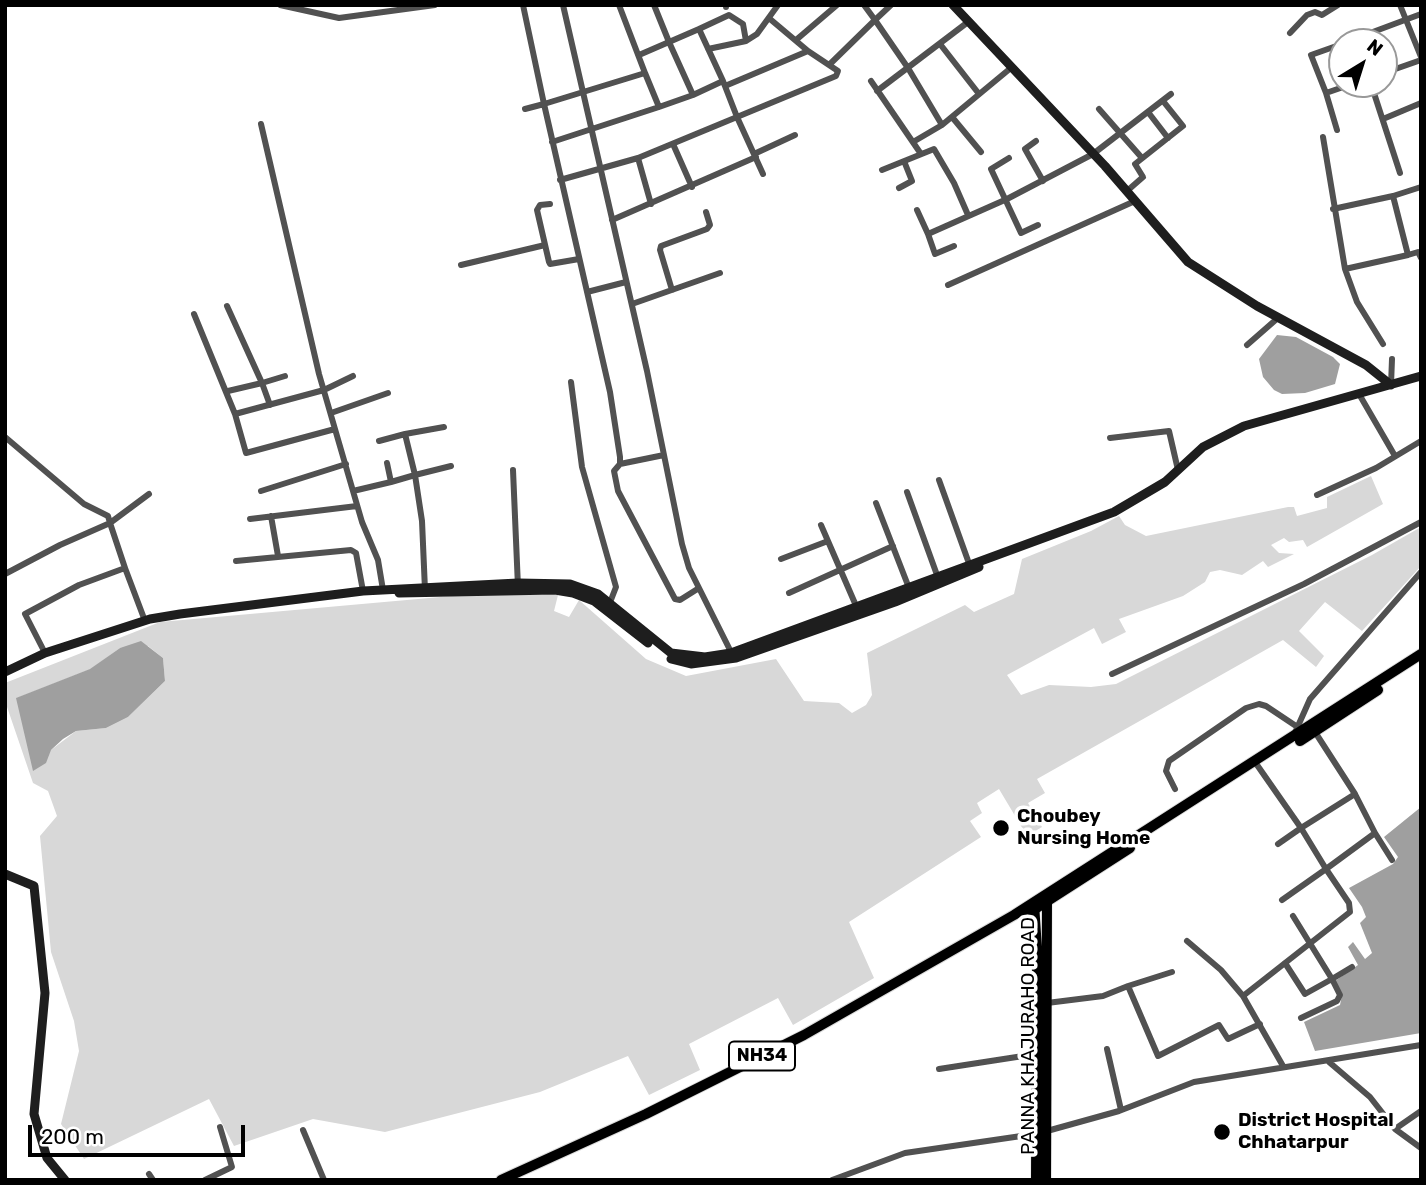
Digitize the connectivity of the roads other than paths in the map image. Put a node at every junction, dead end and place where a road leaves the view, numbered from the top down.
1 (280, 5) edge
2 (435, 5) edge
3 (523, 5) edge
4 (563, 5) edge
5 (620, 5) edge
6 (654, 5) edge
7 (778, 5) edge
8 (836, 5) edge
9 (864, 5) edge
10 (891, 5) edge
11 (953, 5) edge
12 (1338, 5) edge
13 (1400, 5) edge
14 (1421, 14) edge
15 (770, 19) junction
16 (1406, 19) junction
17 (875, 20) junction
18 (968, 22) junction
19 (1383, 28) edge
20 (699, 29) junction
21 (1290, 33) dead end
22 (796, 40) junction
23 (746, 41) junction
24 (669, 42) junction
25 (940, 44) junction
26 (708, 49) junction
27 (1328, 49) edge
28 (808, 51) junction
29 (639, 55) junction
30 (1421, 58) edge
31 (829, 65) junction
32 (1012, 67) junction
33 (1398, 67) edge
34 (908, 68) junction
35 (645, 73) junction
36 (871, 81) dead end
37 (724, 84) junction
38 (877, 90) junction
39 (583, 93) junction
40 (1326, 93) joint
41 (979, 94) junction
42 (1171, 94) dead end
43 (693, 95) junction
44 (1376, 98) edge
45 (1163, 101) junction
46 (1421, 103) edge
47 (544, 104) junction
48 (659, 107) junction
49 (525, 109) dead end
50 (1099, 109) dead end
51 (1148, 112) junction
52 (737, 117) junction
53 (952, 117) junction
54 (1383, 119) junction
55 (261, 124) dead end
56 (942, 125) junction
57 (592, 130) junction
58 (1337, 130) dead end
59 (1121, 132) junction
60 (795, 135) dead end
61 (1322, 137) dead end
62 (1168, 138) junction
63 (1036, 141) dead end
64 (552, 142) junction
65 (913, 142) junction
66 (673, 144) junction
67 (981, 152) dead end
68 (921, 154) junction
69 (1093, 154) junction
70 (755, 156) junction
71 (638, 158) junction
72 (1009, 158) dead end
73 (1142, 158) junction
74 (904, 161) junction
75 (600, 168) junction
76 (882, 170) dead end
77 (1400, 173) dead end
78 (764, 174) dead end
79 (560, 180) junction
80 (1043, 181) junction
81 (692, 187) junction
82 (1421, 187) edge
83 (899, 188) dead end
84 (1127, 191) junction
85 (1393, 196) junction
86 (1007, 199) junction
87 (1135, 201) junction
88 (550, 204) dead end
89 (651, 204) junction
90 (1333, 209) junction
91 (917, 210) dead end
92 (706, 212) dead end
93 (968, 215) junction
94 (612, 220) junction
95 (1038, 225) dead end
96 (928, 234) junction
97 (544, 245) junction
98 (954, 246) dead end
99 (1420, 253) edge
100 (1408, 254) junction
101 (579, 258) junction
102 (461, 265) dead end
103 (1345, 268) junction
104 (720, 273) dead end
105 (626, 282) junction
106 (948, 285) dead end
107 (672, 290) junction
108 (587, 292) junction
109 (632, 304) junction
110 (227, 306) dead end
111 (194, 314) dead end
112 (1279, 317) junction
113 (1383, 344) dead end
114 (1247, 345) dead end
115 (1392, 359) dead end
116 (285, 376) dead end
117 (353, 376) dead end
118 (1421, 376) edge
119 (571, 382) dead end
120 (262, 383) junction
121 (1391, 385) junction
122 (324, 390) junction
123 (228, 391) junction
124 (388, 393) dead end
125 (1359, 394) junction
126 (270, 405) junction
127 (331, 413) junction
128 (235, 414) junction
129 (444, 427) dead end
130 (335, 429) junction
131 (405, 435) junction
132 (5, 437) edge
133 (1110, 439) dead end
134 (379, 441) dead end
135 (1421, 441) edge
136 (664, 456) junction
137 (1395, 457) junction
138 (387, 463) dead end
139 (345, 464) junction
140 (620, 464) junction
141 (451, 466) dead end
142 (513, 470) dead end
143 (1178, 470) junction
144 (415, 475) junction
145 (939, 480) dead end
146 (391, 482) junction
147 (261, 491) dead end
148 (353, 491) junction
149 (907, 492) dead end
150 (149, 494) dead end
151 (1317, 495) dead end
152 (876, 503) dead end
153 (357, 506) junction
154 (271, 516) junction
155 (250, 519) dead end
156 (1421, 522) edge
157 (110, 523) junction
158 (821, 525) dead end
159 (828, 541) junction
160 (893, 546) junction
161 (278, 556) junction
162 (781, 559) dead end
163 (236, 561) dead end
164 (125, 568) junction
165 (971, 568) junction
166 (841, 570) junction
167 (1421, 572) edge
168 (5, 574) edge
169 (937, 575) junction
170 (518, 587) junction
171 (699, 588) junction
172 (909, 588) junction
173 (387, 590) junction
174 (425, 590) junction
175 (363, 591) junction
176 (789, 593) dead end
177 (609, 606) junction
178 (857, 608) junction
179 (145, 621) junction
180 (45, 653) junction
181 (1421, 654) edge
182 (734, 656) junction
183 (1421, 662) edge
184 (5, 672) edge
185 (1112, 674) dead end
186 (1297, 726) junction
187 (1315, 732) junction
188 (1293, 738) junction
189 (1257, 764) junction
190 (1175, 789) dead end
191 (1355, 794) junction
192 (1301, 828) junction
193 (1375, 833) junction
194 (1278, 844) dead end
195 (1392, 860) dead end
196 (1326, 869) junction
197 (5, 874) edge
198 (1047, 897) junction
199 (1282, 900) dead end
200 (1035, 904) junction
201 (1293, 916) dead end
202 (1187, 941) dead end
203 (1310, 944) junction
204 (1285, 963) junction
205 (1352, 967) dead end
206 (1172, 972) dead end
207 (1332, 979) junction
208 (1128, 986) junction
209 (1243, 996) junction
210 (1047, 1003) junction
211 (1301, 1018) dead end
212 (1260, 1024) junction
213 (1421, 1045) edge
214 (1107, 1049) dead end
215 (1036, 1054) junction
216 (1329, 1062) junction
217 (1283, 1066) junction
218 (939, 1069) dead end
219 (1122, 1110) junction
220 (1421, 1111) edge
221 (220, 1127) dead end
222 (1395, 1129) junction
223 (303, 1130) dead end
224 (1047, 1131) junction
225 (1035, 1134) junction
226 (1421, 1148) edge
227 (65, 1180) edge
228 (205, 1180) edge
229 (324, 1180) edge
230 (501, 1180) edge
231 (832, 1180) edge
232 (1036, 1180) edge
233 (1046, 1180) edge

1 - 2 street
3 - 47 street
4 - 39 street
5 - 29 street
6 - 24 street
7 - 15 street
8 - 22 street
9 - 17 street
10 - 17 street
11 - 18 street
12 - 21 street
13 - 16 street
14 - 16 street
15 - 22 street
15 - 23 street
16 - 19 street
16 - 30 street
17 - 31 street
17 - 34 street
18 - 25 street
18 - 32 street
20 - 23 street
20 - 24 street
20 - 26 street
22 - 28 street
23 - 26 street
24 - 29 street
24 - 43 street
25 - 34 street
25 - 41 street
26 - 37 street
27 - 40 street
28 - 31 street
28 - 37 street
29 - 35 street
30 - 33 street
31 - 52 street
32 - 41 street
32 - 69 street
34 - 38 street
34 - 56 street
35 - 39 street
35 - 48 street
36 - 38 street
37 - 43 street
37 - 52 street
38 - 65 street
39 - 47 street
39 - 57 street
40 - 58 street
41 - 53 street
42 - 45 street
43 - 48 street
44 - 54 street
45 - 51 street
45 - 62 street
46 - 54 street
47 - 49 street
47 - 64 street
48 - 57 street
50 - 59 street
51 - 59 street
51 - 62 street
52 - 66 street
52 - 70 street
53 - 56 street
53 - 67 street
54 - 77 street
55 - 122 street
56 - 65 street
57 - 64 street
57 - 75 street
59 - 69 street
59 - 73 street
60 - 70 street
61 - 90 street
62 - 73 street
63 - 80 street
64 - 79 street
65 - 68 street
66 - 71 street
66 - 81 street
68 - 74 street
68 - 93 street
69 - 80 street
69 - 84 street
70 - 78 street
70 - 81 street
71 - 75 street
71 - 89 street
72 - 86 street
73 - 84 street
74 - 76 street
74 - 83 street
75 - 79 street
75 - 94 street
79 - 101 street
80 - 86 street
81 - 89 street
82 - 85 street
84 - 87 street
85 - 90 street
85 - 100 street
86 - 93 street
86 - 95 street
87 - 106 street
87 - 112 street
88 - 97 street
89 - 94 street
90 - 103 street
91 - 96 street
92 - 107 street
93 - 96 street
94 - 105 street
96 - 98 street
97 - 101 street
97 - 102 street
99 - 100 street
100 - 103 street
101 - 108 street
103 - 113 street
104 - 107 street
105 - 108 street
105 - 109 street
107 - 109 street
108 - 140 street
109 - 136 street
110 - 120 street
111 - 123 street
112 - 114 street
112 - 121 street
115 - 121 street
116 - 120 street
117 - 122 street
118 - 121 street
119 - 177 street
120 - 123 street
120 - 126 street
121 - 125 street
122 - 126 street
122 - 127 street
123 - 128 street
124 - 127 street
125 - 137 street
125 - 143 street
126 - 128 street
127 - 130 street
128 - 130 street
129 - 131 street
130 - 139 street
131 - 134 street
131 - 144 street
132 - 157 street
133 - 143 street
135 - 137 street
136 - 140 street
136 - 171 street
137 - 151 street
138 - 146 street
139 - 147 street
139 - 148 street
140 - 171 street
141 - 144 street
142 - 170 street
143 - 165 street
144 - 146 street
144 - 174 street
145 - 165 street
146 - 148 street
148 - 153 street
149 - 169 street
150 - 157 street
152 - 160 street
153 - 154 street
153 - 173 street
154 - 155 street
154 - 161 street
156 - 185 street
157 - 164 street
157 - 168 street
158 - 159 street
159 - 162 street
159 - 166 street
160 - 166 street
160 - 172 street
161 - 163 street
161 - 175 street
164 - 179 street
164 - 180 street
165 - 169 street
165 - 182 street
166 - 176 street
166 - 178 street
167 - 186 street
169 - 172 street
170 - 174 street
170 - 177 street
171 - 182 street
172 - 178 street
173 - 174 street
173 - 175 street
175 - 179 street
177 - 182 street
178 - 182 street
179 - 180 street
180 - 184 street
181 - 188 highway, NH34
183 - 187 highway, NH34
186 - 188 street
186 - 190 street
187 - 189 highway, NH34
187 - 191 street
188 - 189 highway, NH34
189 - 192 street
189 - 198 highway, NH34
191 - 192 street
191 - 193 street
192 - 194 street
192 - 196 street
193 - 195 street
193 - 196 street
196 - 199 street
196 - 203 street
197 - 227 street
198 - 200 highway, NH34
198 - 210 main road, PANNA KHAJURAHO ROAD
200 - 215 main road, PANNA KHAJURAHO ROAD
200 - 230 highway, NH34
201 - 203 street
202 - 209 street
203 - 204 street
203 - 207 street
204 - 207 street
204 - 209 street
205 - 207 street
206 - 208 street
207 - 211 street
208 - 210 street
208 - 212 street
209 - 212 street
210 - 224 main road, PANNA KHAJURAHO ROAD
212 - 217 street
213 - 216 street
214 - 219 street
215 - 218 street
215 - 225 main road, PANNA KHAJURAHO ROAD
216 - 217 street
216 - 222 street
217 - 219 street
219 - 224 street
220 - 222 street
221 - 228 street
222 - 226 street
223 - 229 street
224 - 233 main road, PANNA KHAJURAHO ROAD
225 - 231 street
225 - 232 main road, PANNA KHAJURAHO ROAD

